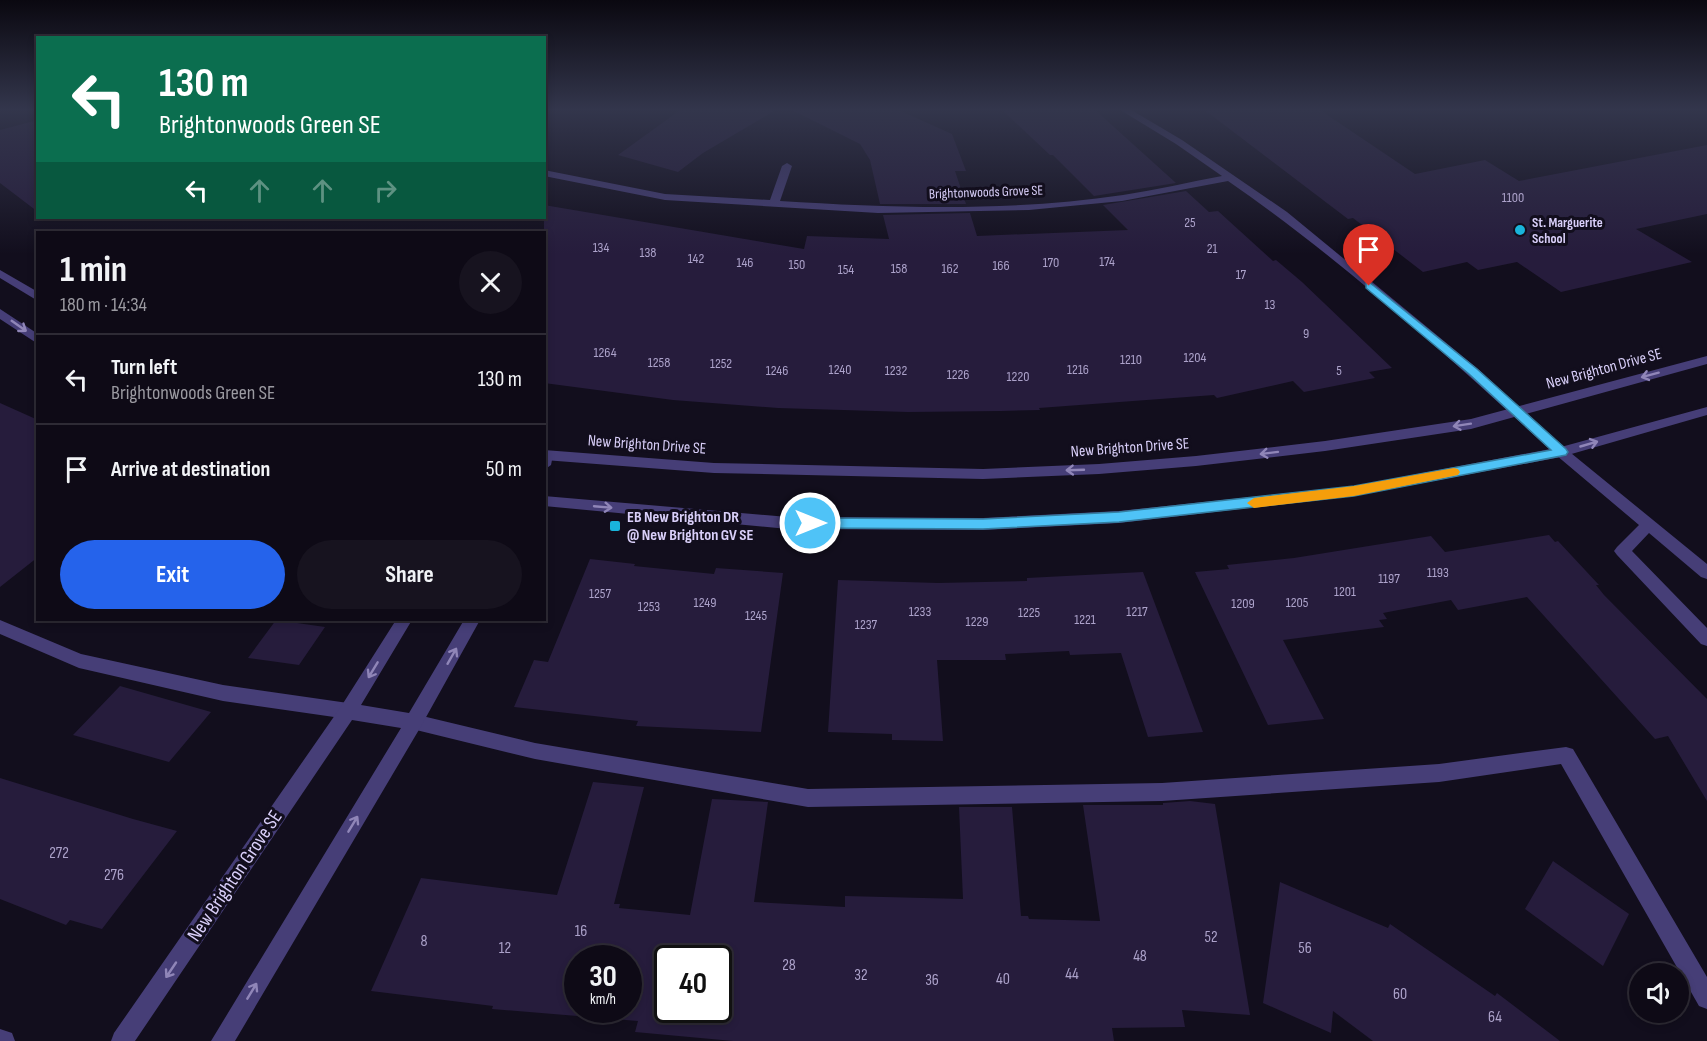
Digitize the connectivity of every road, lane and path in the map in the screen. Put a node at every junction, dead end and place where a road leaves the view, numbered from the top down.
1 (1201, 157) edge
2 (787, 166) dead end
3 (546, 173) edge
4 (1232, 177) junction
5 (774, 204) junction
6 (0, 273) edge
7 (36, 297) edge
8 (0, 313) edge
9 (36, 339) edge
10 (1707, 360) edge
11 (1517, 411) junction
12 (1707, 411) edge
13 (1561, 452) junction
14 (546, 457) edge
15 (546, 501) edge
16 (1648, 525) junction
17 (1707, 573) edge
18 (403, 621) edge
19 (471, 621) edge
20 (0, 627) edge
21 (1707, 639) edge
22 (348, 711) junction
23 (414, 722) junction
24 (1707, 998) edge
25 (122, 1041) edge
26 (222, 1041) edge

1 - 4 street
2 - 5 street
3 - 5 street, Brightonwoods Grove SE
4 - 5 street, Brightonwoods Grove SE
4 - 11 street
6 - 7 street
8 -> 9 street
10 -> 11 street, New Brighton Drive SE
11 - 13 street
11 -> 14 street, New Brighton Drive SE
13 -> 12 street
15 -> 13 street
13 - 16 street
16 - 17 street
16 - 21 street
18 -> 22 street, New Brighton Grove SE
23 -> 19 street
20 - 22 street
22 - 23 street
22 -> 25 street, New Brighton Grove SE
23 - 24 street
26 -> 23 street

